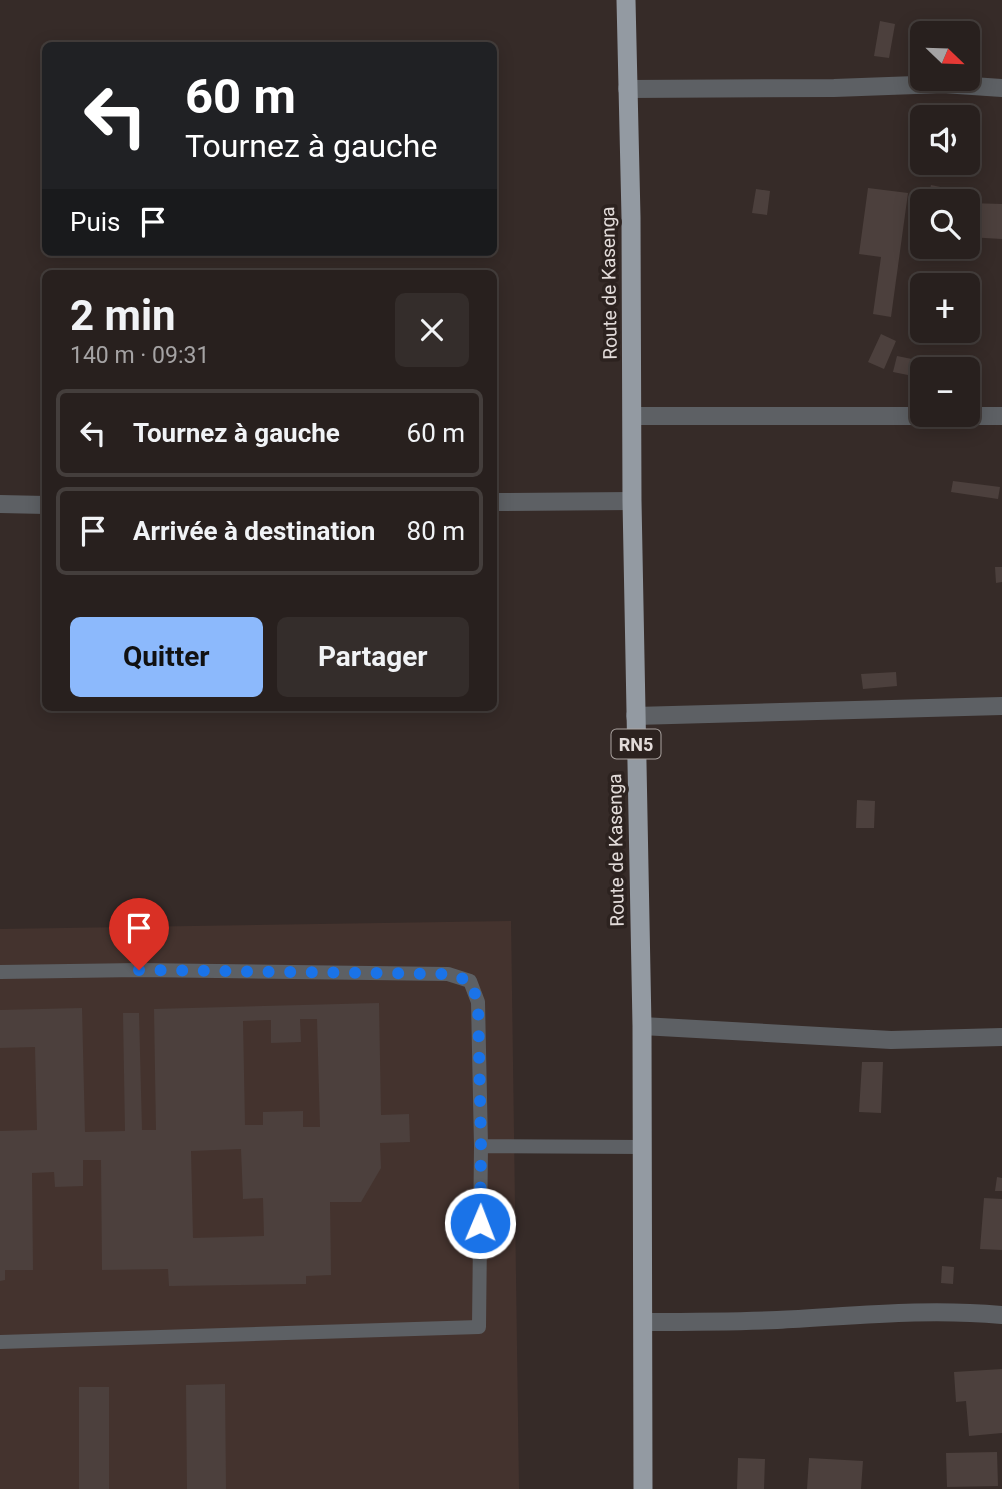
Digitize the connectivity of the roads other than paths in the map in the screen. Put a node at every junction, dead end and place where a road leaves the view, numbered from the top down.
1 (626, 0) edge
2 (1002, 88) edge
3 (627, 89) junction
4 (633, 416) junction
5 (1002, 416) edge
6 (632, 501) junction
7 (497, 502) edge
8 (0, 504) edge
9 (42, 505) edge
10 (1002, 706) edge
11 (635, 716) junction
12 (0, 972) edge
13 (642, 1026) junction
14 (1002, 1037) edge
15 (481, 1146) junction
16 (642, 1147) junction
17 (1002, 1315) edge
18 (643, 1322) junction
19 (0, 1342) edge
20 (643, 1489) edge

1 - 3 highway, Route de Kasenga / RN5
2 - 3 street
3 - 4 highway, Route de Kasenga / RN5
4 - 5 street
4 - 6 highway, Route de Kasenga / RN5
6 - 7 street
6 - 11 highway, Route de Kasenga / RN5
8 - 9 street
10 - 11 street
11 - 13 highway, Route de Kasenga / RN5
12 - 15 lane
13 - 14 street
13 - 16 highway, Route de Kasenga / RN5
15 - 16 lane
15 - 19 lane
16 - 18 highway, Route de Kasenga / RN5
17 - 18 street
18 - 20 highway, Route de Kasenga / RN5

